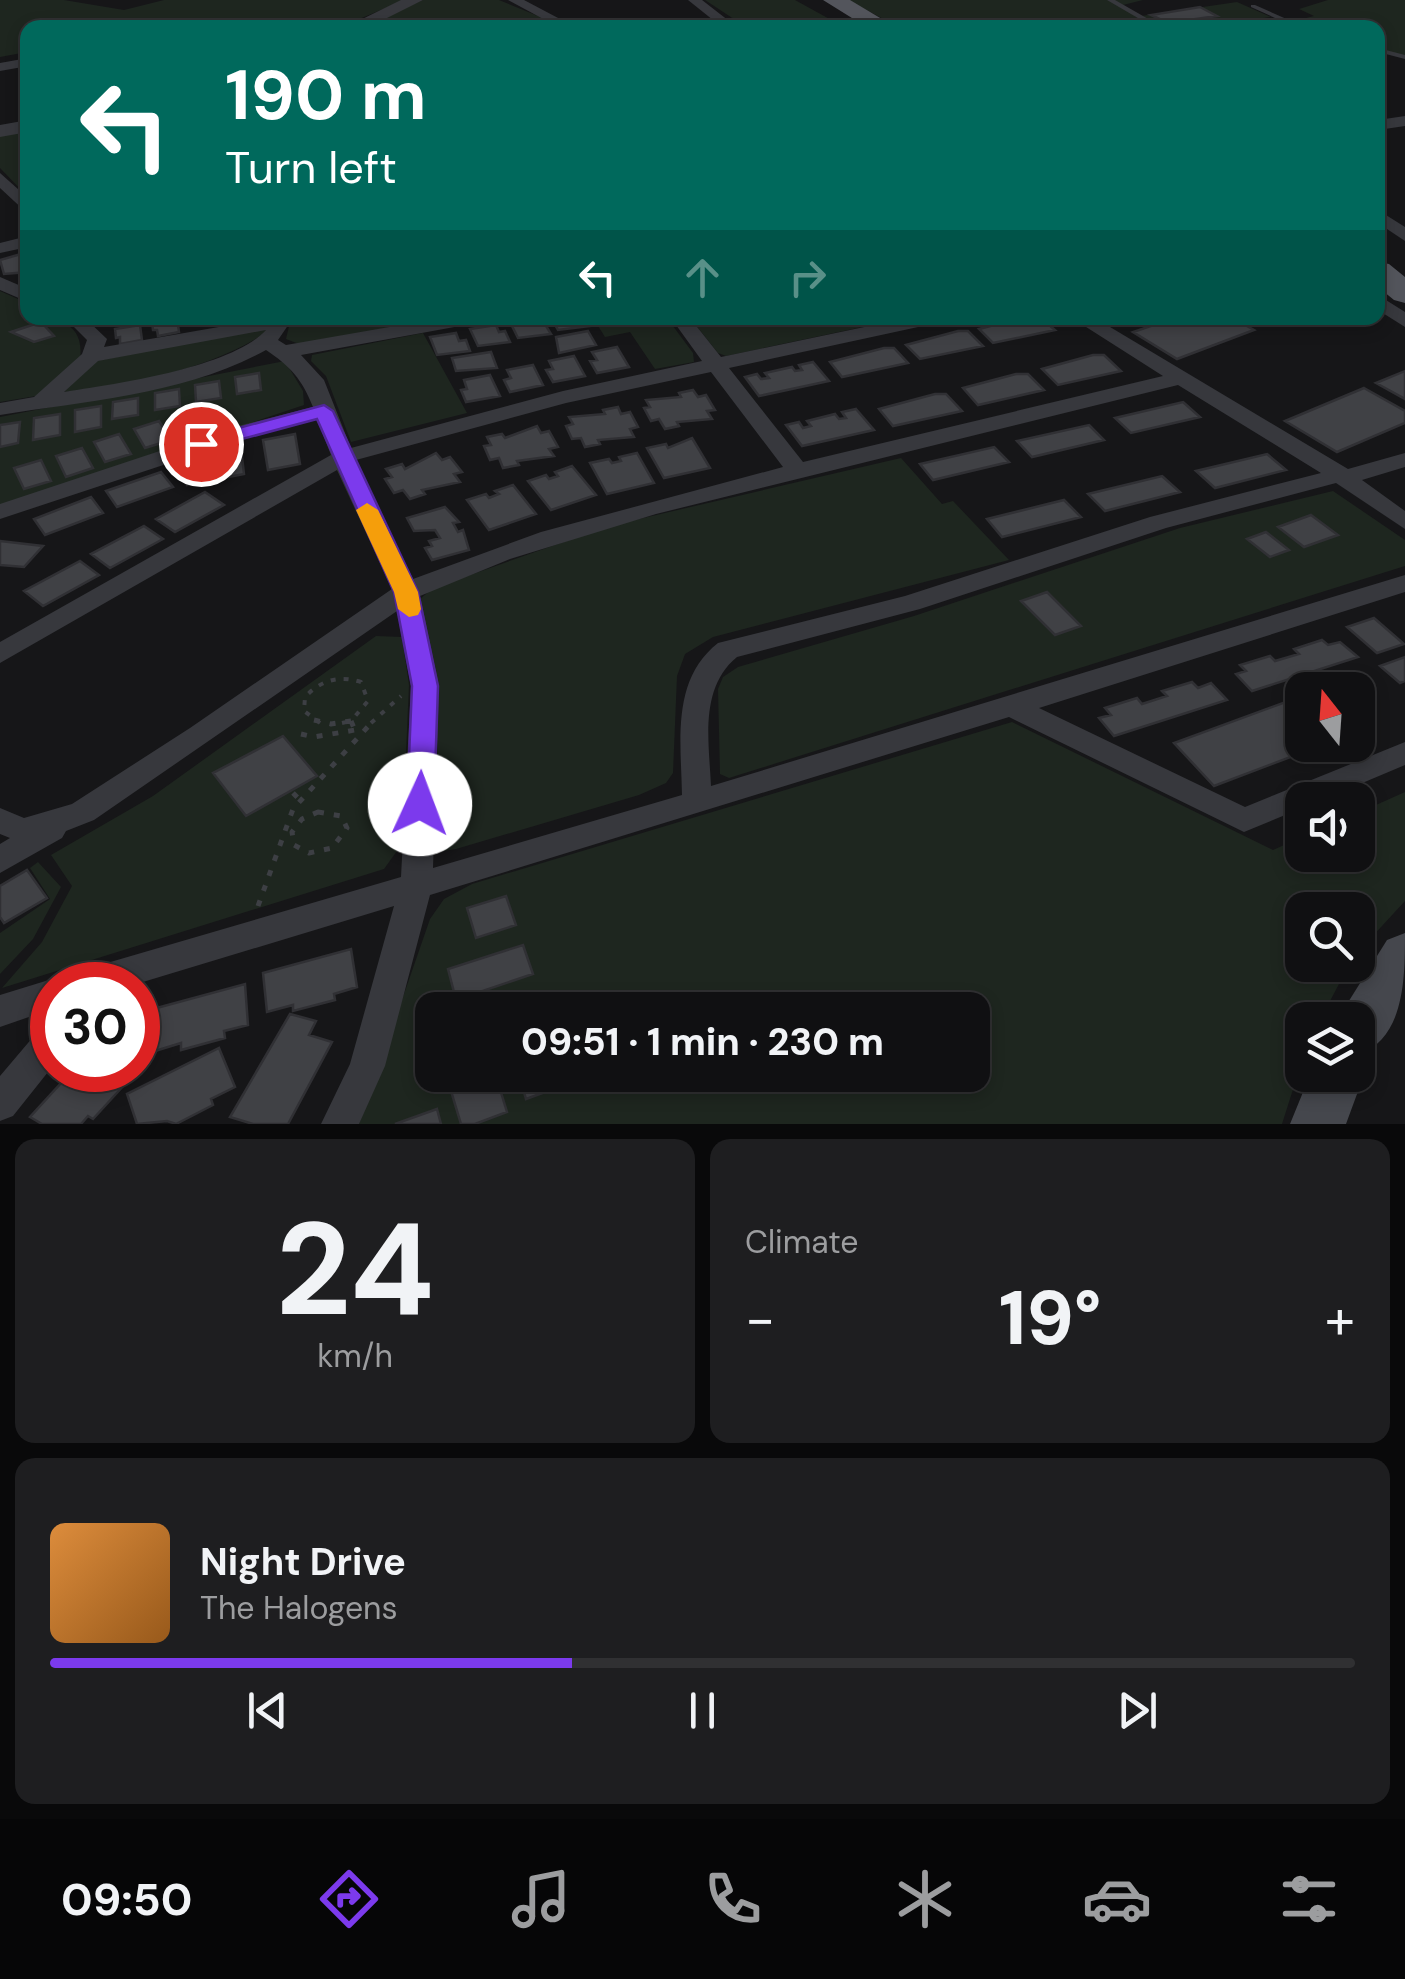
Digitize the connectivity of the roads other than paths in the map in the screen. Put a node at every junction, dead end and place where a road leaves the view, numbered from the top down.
1 (415, 0) edge
2 (514, 0) edge
3 (694, 0) edge
4 (1110, 0) edge
5 (822, 1) edge
6 (1253, 6) dead end
7 (373, 20) edge
8 (555, 20) edge
9 (721, 20) edge
10 (846, 20) edge
11 (867, 20) edge
12 (1146, 20) edge
13 (1285, 20) edge
14 (0, 178) edge
15 (20, 200) edge
16 (1385, 250) edge
17 (1405, 266) edge
18 (1385, 277) edge
19 (1405, 293) edge
20 (1385, 305) edge
21 (1405, 321) edge
22 (82, 325) edge
23 (253, 325) edge
24 (282, 325) edge
25 (425, 325) edge
26 (685, 325) edge
27 (900, 325) edge
28 (1094, 325) edge
29 (276, 348) junction
30 (91, 356) junction
31 (716, 365) junction
32 (1183, 378) junction
33 (42, 402) junction
34 (0, 408) edge
35 (324, 411) junction
36 (342, 457) junction
37 (1405, 460) edge
38 (797, 470) junction
39 (1341, 476) junction
40 (0, 512) edge
41 (1405, 522) edge
42 (1405, 582) edge
43 (406, 592) junction
44 (0, 654) edge
45 (1014, 707) junction
46 (1405, 753) edge
47 (697, 802) junction
48 (0, 820) edge
49 (64, 821) junction
50 (0, 860) edge
51 (417, 884) junction
52 (1405, 955) edge
53 (160, 963) edge
54 (30, 1001) edge
55 (1375, 1003) edge
56 (0, 1011) edge
57 (30, 1068) edge
58 (1330, 1092) edge
59 (0, 1104) edge
60 (340, 1124) edge
61 (1318, 1124) edge

1 - 7 street
2 - 8 street
3 - 9 street
4 - 12 lane
5 - 10 main road
5 - 11 main road
6 - 13 lane
14 - 15 street
16 - 17 main road
18 - 19 main road
20 - 21 street
22 - 30 street
23 - 30 street
24 - 29 street
25 - 29 street
26 - 31 street
27 - 31 street
28 - 32 street
29 - 33 street
29 - 35 street
30 - 33 street
31 - 36 street
31 - 38 street
32 - 38 street
32 - 39 street
33 - 34 street
35 - 36 street
35 - 40 street
36 - 43 street
36 - 44 street
37 - 39 street
38 - 43 street
39 - 41 street
39 - 47 street
42 - 45 street
43 - 49 street
43 - 51 street
45 - 46 street
45 - 47 street
47 - 51 street
48 - 49 street
49 - 50 street
51 - 53 street
51 - 60 street
52 - 55 main road
54 - 56 street
57 - 59 street
58 - 61 main road

